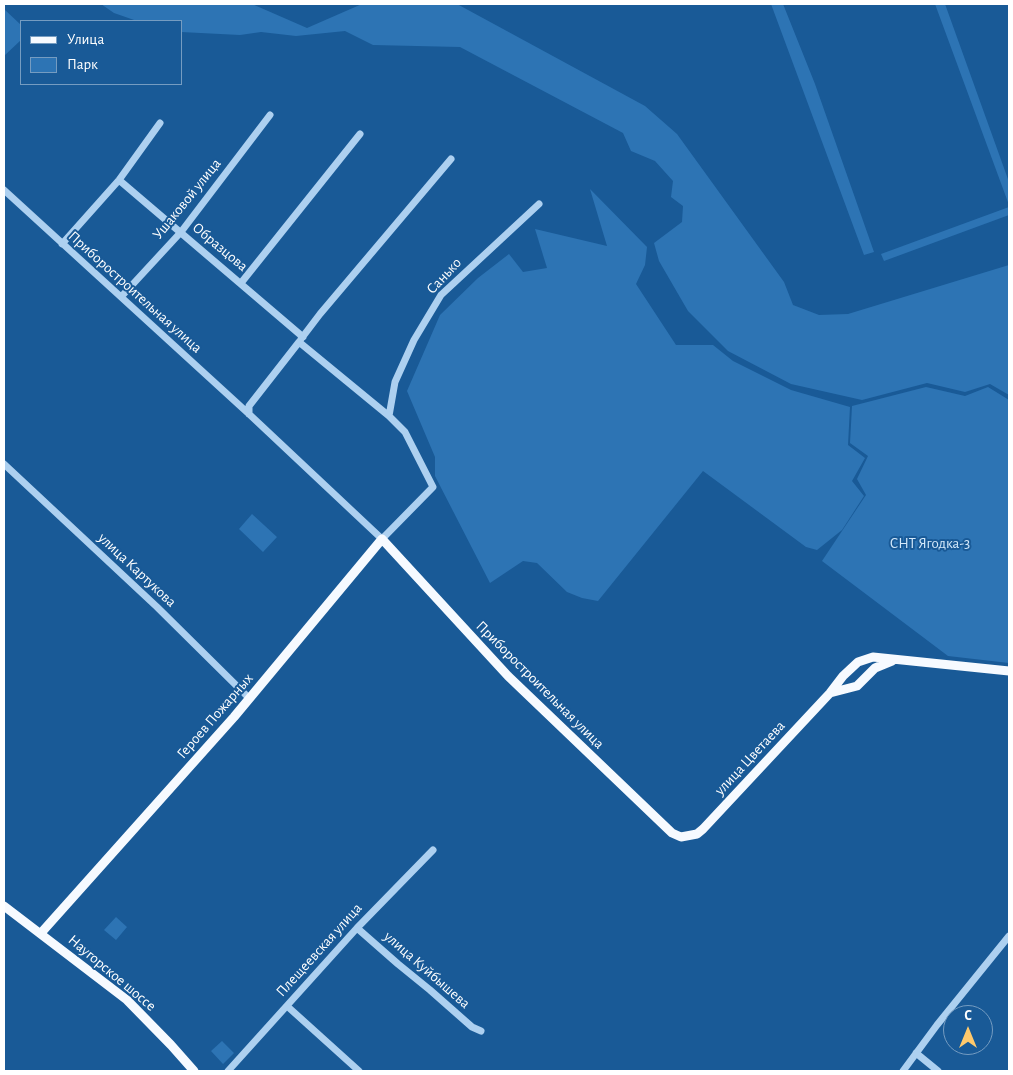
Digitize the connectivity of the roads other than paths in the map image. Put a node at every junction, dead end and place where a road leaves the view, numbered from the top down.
1 (270, 115) dead end
2 (160, 123) dead end
3 (360, 134) dead end
4 (452, 159) dead end
5 (119, 180) junction
6 (4, 190) edge
7 (539, 204) dead end
8 (181, 232) junction
9 (62, 244) junction
10 (241, 283) junction
11 (120, 297) junction
12 (301, 339) junction
13 (249, 414) junction
14 (389, 416) junction
15 (4, 464) edge
16 (382, 539) junction
17 (861, 660) junction
18 (896, 660) junction
19 (1009, 671) edge
20 (869, 674) junction
21 (843, 676) junction
22 (852, 688) junction
23 (830, 693) junction
24 (249, 698) junction
25 (688, 836) joint
26 (433, 850) dead end
27 (4, 906) edge
28 (357, 928) junction
29 (41, 933) junction
30 (1009, 936) edge
31 (287, 1006) junction
32 (481, 1031) dead end
33 (916, 1053) junction
34 (194, 1071) edge
35 (228, 1071) edge
36 (359, 1071) edge
37 (903, 1071) edge
38 (938, 1071) edge

1 - 8 street, Ушаковой улица
2 - 5 street
3 - 10 street
4 - 12 street
5 - 8 street, Образцова
5 - 9 street
6 - 9 street, Приборостроительная улица
7 - 14 street, Санько
8 - 10 street, Образцова
8 - 11 street, Ушаковой улица
9 - 11 street, Приборостроительная улица
10 - 12 street, Образцова
11 - 13 street, Приборостроительная улица
12 - 13 street
12 - 14 street
13 - 16 street, Приборостроительная улица
14 - 16 street
15 - 24 street, улица Картукова
16 - 24 main road, Героев Пожарных
16 - 25 main road, Приборостроительная улица
17 - 18 main road
17 - 20 street
17 - 21 main road, улица Цветаева
18 - 19 main road
18 - 20 main road
20 - 22 main road
21 - 22 street
21 - 23 main road, улица Цветаева
22 - 23 main road
23 - 25 main road, улица Цветаева
24 - 29 main road, Героев Пожарных
26 - 28 street, Плещеевская улица
27 - 29 main road, Наугорское шоссе
28 - 31 street, Плещеевская улица
28 - 32 street, улица Куйбышева
29 - 34 main road, Наугорское шоссе
30 - 33 street
31 - 35 street, Плещеевская улица
31 - 36 street
33 - 37 street
33 - 38 street

